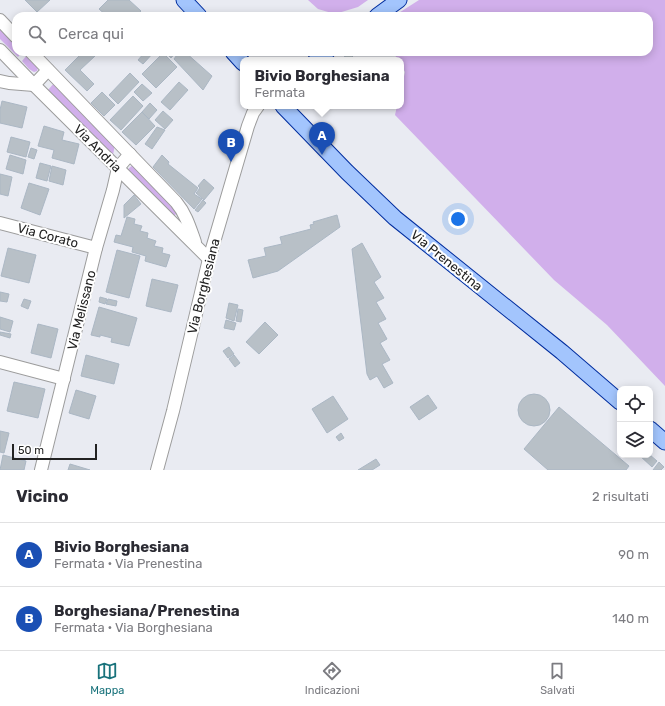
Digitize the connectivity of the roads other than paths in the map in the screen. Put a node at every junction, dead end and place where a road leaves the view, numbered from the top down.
1 (184, 0) edge
2 (399, 0) edge
3 (195, 12) edge
4 (382, 12) edge
5 (0, 20) edge
6 (12, 33) edge
7 (0, 50) edge
8 (35, 56) edge
9 (48, 70) junction
10 (0, 81) edge
11 (34, 85) junction
12 (256, 109) edge
13 (286, 109) edge
14 (130, 154) junction
15 (118, 168) junction
16 (0, 223) edge
17 (196, 245) junction
18 (96, 248) junction
19 (209, 259) junction
20 (0, 362) edge
21 (64, 379) junction
22 (617, 399) edge
23 (653, 431) edge
24 (665, 442) edge
25 (41, 470) edge
26 (157, 470) edge

1 - 3 main road
2 - 4 main road
5 - 6 street
7 - 11 street, Via Andria
8 - 9 street, Via Andria
9 - 11 street
9 - 14 street, Via Andria
10 - 11 street
11 - 15 street, Via Andria
12 - 19 street, Via Borghesiana
13 - 22 main road, Via Prenestina
14 - 15 street, Via Melissano
14 - 17 street, Via Andria
15 - 17 street, Via Andria
15 - 18 street, Via Melissano
16 - 18 street, Via Corato
17 - 19 street, Via Andria
18 - 21 street, Via Melissano
19 - 26 street, Via Borghesiana
20 - 21 street
21 - 25 street, Via Melissano
23 - 24 main road

